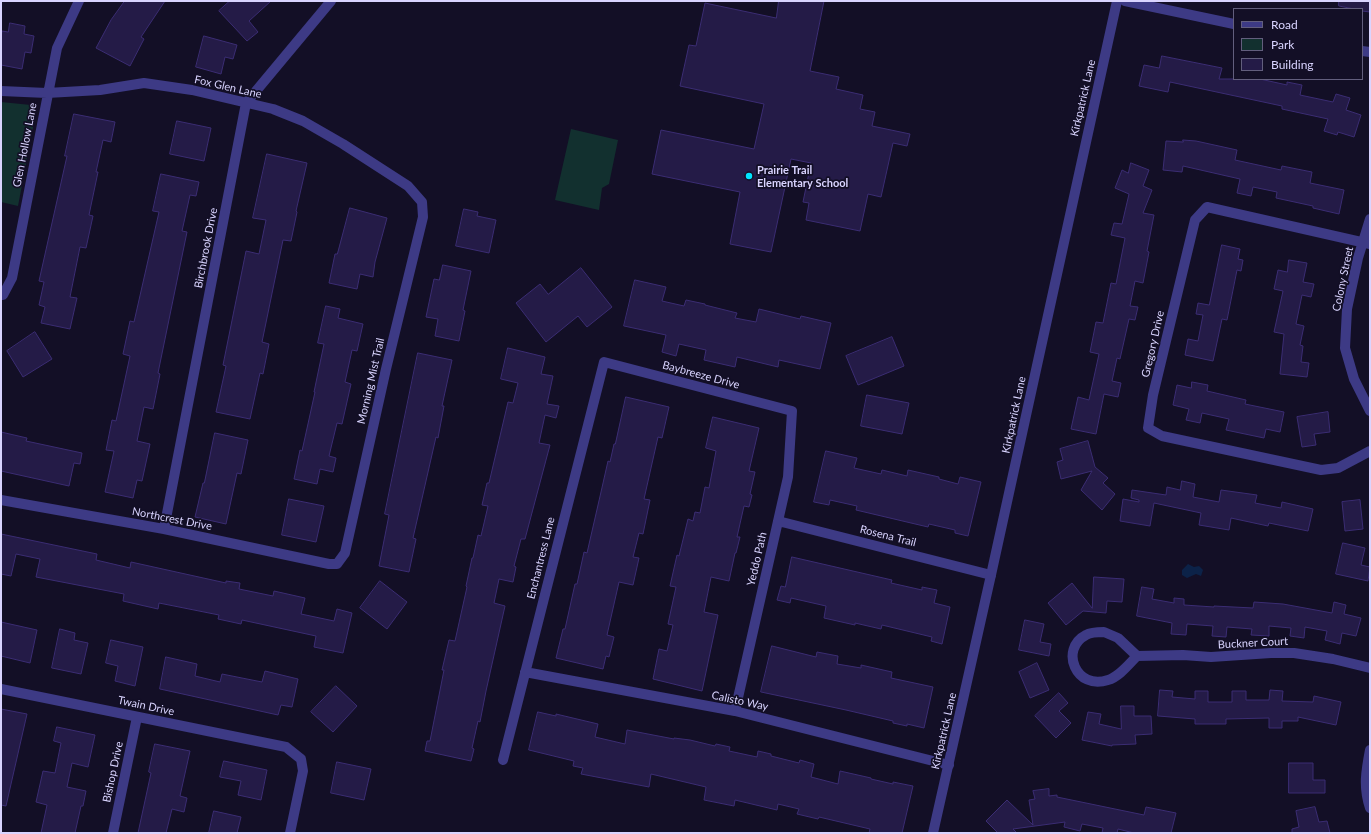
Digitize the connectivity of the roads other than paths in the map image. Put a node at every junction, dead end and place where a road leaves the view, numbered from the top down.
1 (79, 1) edge
2 (331, 1) edge
3 (1116, 1) edge
4 (1125, 1) edge
5 (1233, 24) edge
6 (1, 91) edge
7 (47, 93) junction
8 (246, 103) junction
9 (422, 202) joint
10 (1370, 219) edge
11 (1367, 243) edge
12 (1, 295) edge
13 (604, 362) joint
14 (792, 411) joint
15 (1370, 411) edge
16 (1370, 451) edge
17 (1, 500) edge
18 (778, 520) junction
19 (164, 529) junction
20 (337, 564) joint
21 (991, 575) junction
22 (1136, 656) junction
23 (1370, 668) edge
24 (525, 672) junction
25 (1, 688) edge
26 (735, 711) junction
27 (137, 717) junction
28 (1370, 750) edge
29 (503, 760) dead end
30 (949, 764) junction
31 (1370, 808) edge
32 (113, 833) edge
33 (290, 833) edge
34 (933, 833) edge

1 - 7 street, Glen Hollow Lane
2 - 8 street, Birchbrook Drive
3 - 21 street, Kirkpatrick Lane
4 - 5 street
6 - 7 street, Fox Glen Lane
7 - 8 street, Fox Glen Lane
7 - 12 street, Glen Hollow Lane
8 - 9 street, Fox Glen Lane
8 - 19 street, Birchbrook Drive
9 - 20 street, Morning Mist Trail
10 - 11 street, Colony Street
11 - 15 street, Colony Street
11 - 16 street, Gregory Drive
13 - 14 street, Baybreeze Drive
13 - 24 street, Enchantress Lane
14 - 18 street, Yeddo Path
17 - 19 street, Northcrest Drive
18 - 21 street, Rosena Trail
18 - 26 street, Yeddo Path
19 - 20 street, Northcrest Drive
21 - 30 street, Kirkpatrick Lane
22 - 22 street
22 - 23 street, Buckner Court
24 - 26 street, Calisto Way
24 - 29 street, Enchantress Lane
25 - 27 street, Twain Drive
26 - 30 street, Calisto Way
27 - 32 street, Bishop Drive
27 - 33 street, Twain Drive
28 - 31 street
30 - 34 street, Kirkpatrick Lane

